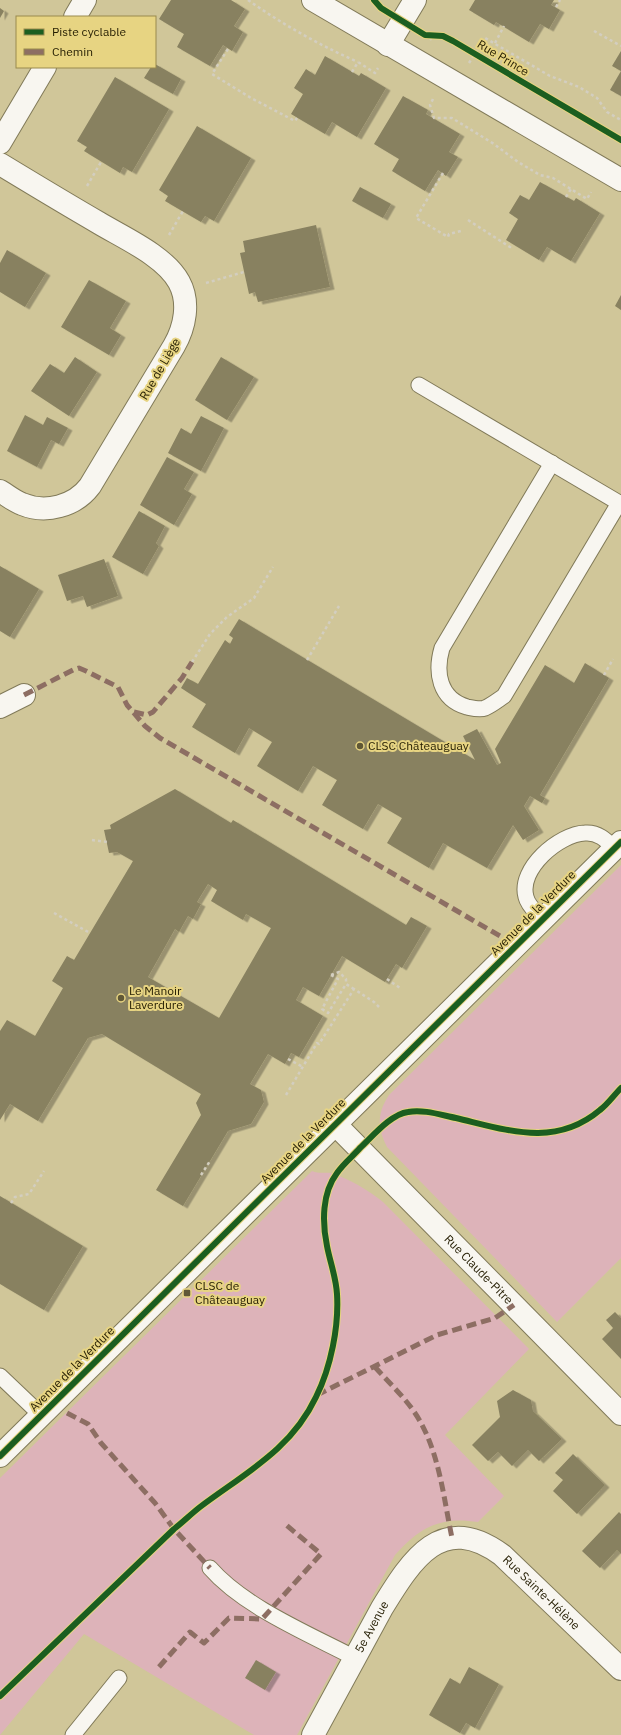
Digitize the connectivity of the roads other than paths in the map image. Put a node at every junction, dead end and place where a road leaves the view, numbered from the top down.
1 (85, 0) edge
2 (313, 0) edge
3 (415, 0) edge
4 (76, 16) edge
5 (388, 45) junction
6 (44, 68) edge
7 (0, 143) edge
8 (0, 164) edge
9 (621, 180) edge
10 (419, 385) dead end
11 (552, 463) junction
12 (0, 491) edge
13 (620, 503) edge
14 (24, 695) dead end
15 (0, 707) edge
16 (618, 845) edge
17 (542, 919) junction
18 (336, 1125) junction
19 (0, 1376) edge
20 (621, 1414) edge
21 (41, 1415) junction
22 (0, 1456) edge
23 (452, 1538) joint
24 (210, 1568) dead end
25 (355, 1658) junction
26 (621, 1669) edge
27 (119, 1678) dead end
28 (72, 1735) edge
29 (313, 1735) edge

1 - 4 street
2 - 5 street
3 - 5 street
5 - 9 street
6 - 7 street
8 - 12 street, Rue de Liège
10 - 11 lane
11 - 13 lane
11 - 13 lane
14 - 15 street
16 - 17 street, Avenue de la Verdure
16 - 17 lane
17 - 18 street, Avenue de la Verdure
18 - 20 street, Rue Claude-Pitre
18 - 21 street, Avenue de la Verdure
19 - 21 lane
21 - 22 street, Avenue de la Verdure
23 - 25 street, 5e Avenue
23 - 26 street, Rue Sainte-Hélène
24 - 25 lane
25 - 29 street, 5e Avenue
27 - 28 lane

